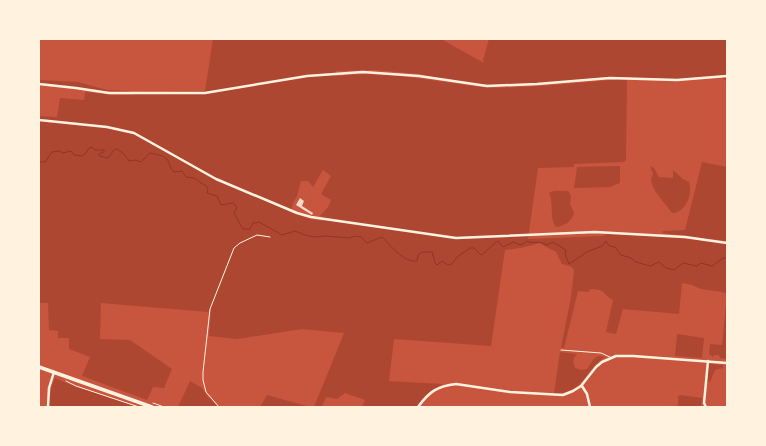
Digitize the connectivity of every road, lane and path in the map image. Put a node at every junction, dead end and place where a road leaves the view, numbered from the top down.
1 (727, 76) edge
2 (39, 84) edge
3 (39, 120) edge
4 (270, 237) dead end
5 (727, 243) edge
6 (561, 350) dead end
7 (610, 357) junction
8 (708, 361) junction
9 (727, 363) edge
10 (39, 367) edge
11 (54, 372) junction
12 (62, 379) dead end
13 (582, 386) junction
14 (48, 407) edge
15 (139, 407) edge
16 (152, 407) edge
17 (219, 407) edge
18 (418, 407) edge
19 (590, 407) edge
20 (706, 407) edge

1 - 2 street
3 - 5 street
4 - 17 lane
6 - 7 lane
7 - 8 street
7 - 13 street
8 - 9 street
8 - 20 street
10 - 11 main road
11 - 14 street
11 - 16 main road
12 - 15 path
13 - 18 street
13 - 19 street

